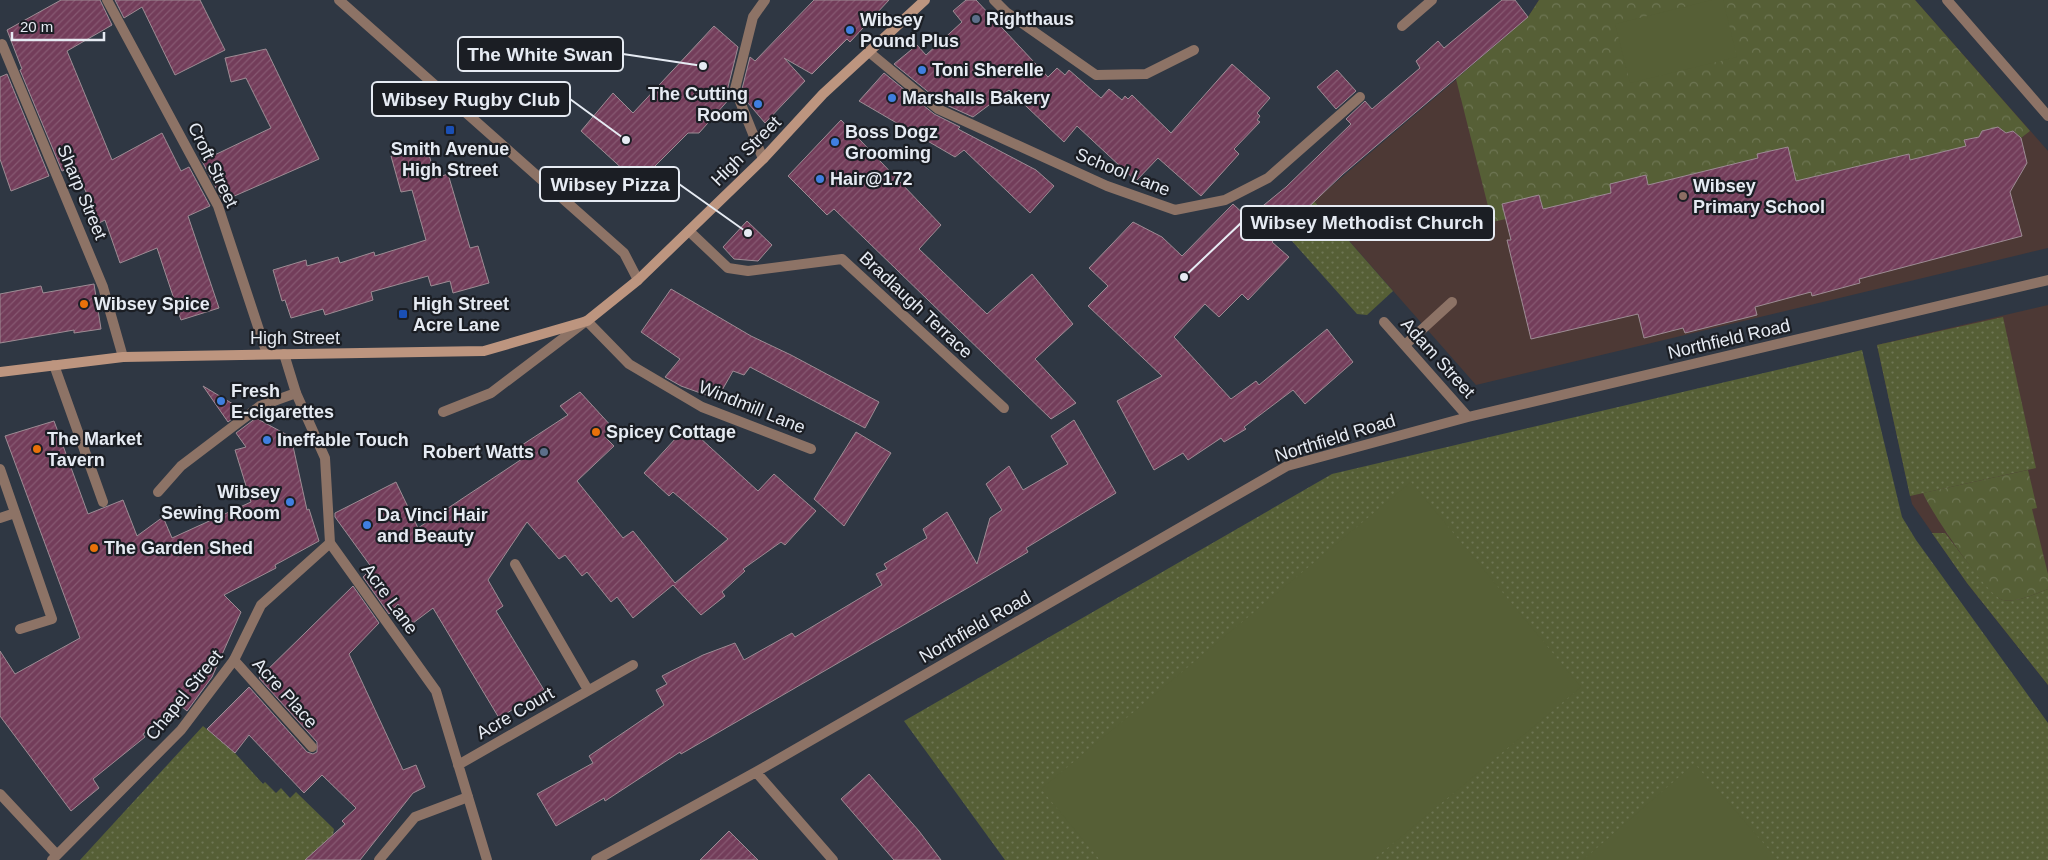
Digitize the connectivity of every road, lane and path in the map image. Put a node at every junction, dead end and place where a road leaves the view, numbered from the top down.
1 (107, 0) edge
2 (339, 0) edge
3 (765, 0) edge
4 (925, 0) edge
5 (994, 0) edge
6 (1432, 0) edge
7 (1947, 0) edge
8 (1402, 26) dead end
9 (2, 44) dead end
10 (1194, 50) dead end
11 (869, 52) junction
12 (1360, 97) dead end
13 (2048, 116) edge
14 (763, 159) junction
15 (688, 231) junction
16 (638, 280) junction
17 (2048, 280) edge
18 (1452, 302) dead end
19 (587, 321) junction
20 (1384, 322) dead end
21 (1405, 346) junction
22 (267, 354) junction
23 (284, 354) junction
24 (123, 357) junction
25 (54, 365) junction
26 (0, 372) edge
27 (296, 393) junction
28 (1004, 408) dead end
29 (443, 412) dead end
30 (1468, 416) junction
31 (811, 449) dead end
32 (0, 469) edge
33 (158, 492) dead end
34 (103, 502) dead end
35 (15, 513) junction
36 (0, 518) edge
37 (330, 544) junction
38 (515, 564) dead end
39 (20, 629) dead end
40 (234, 660) junction
41 (633, 665) dead end
42 (588, 690) junction
43 (312, 747) dead end
44 (458, 765) junction
45 (756, 772) junction
46 (0, 794) edge
47 (468, 797) junction
48 (55, 857) edge
49 (379, 860) edge
50 (487, 860) edge
51 (596, 860) edge
52 (833, 860) edge

1 - 22 street, Croft Street
2 - 16 street
3 - 14 street
4 - 11 main road, High Street
5 - 10 street
6 - 8 street
7 - 13 street
9 - 24 street, Sharp Street
11 - 12 street, School Lane
11 - 14 main road, High Street
14 - 15 main road, High Street
15 - 16 main road, High Street
15 - 28 street, Bradlaugh Terrace
16 - 19 main road, High Street
17 - 30 street, Northfield Road
18 - 21 street
19 - 23 main road, High Street
19 - 29 street, High Street
19 - 31 street, Windmill Lane
20 - 21 street, Adam Street
21 - 30 street, Adam Street
22 - 23 main road, High Street
22 - 24 main road, High Street
23 - 27 street
24 - 25 main road, High Street
25 - 26 main road, High Street
25 - 34 street
27 - 33 street
27 - 37 street
30 - 45 street, Northfield Road
32 - 35 street
35 - 36 street
35 - 39 street
37 - 40 street, Chapel Street
37 - 44 street, Acre Lane
38 - 42 street
40 - 43 street, Acre Place
40 - 48 street, Chapel Street
41 - 42 street, Acre Court
42 - 44 street, Acre Court
44 - 47 street, Acre Lane
45 - 51 street, Northfield Road
45 - 52 street
46 - 48 street
47 - 49 street
47 - 50 street, Acre Lane

